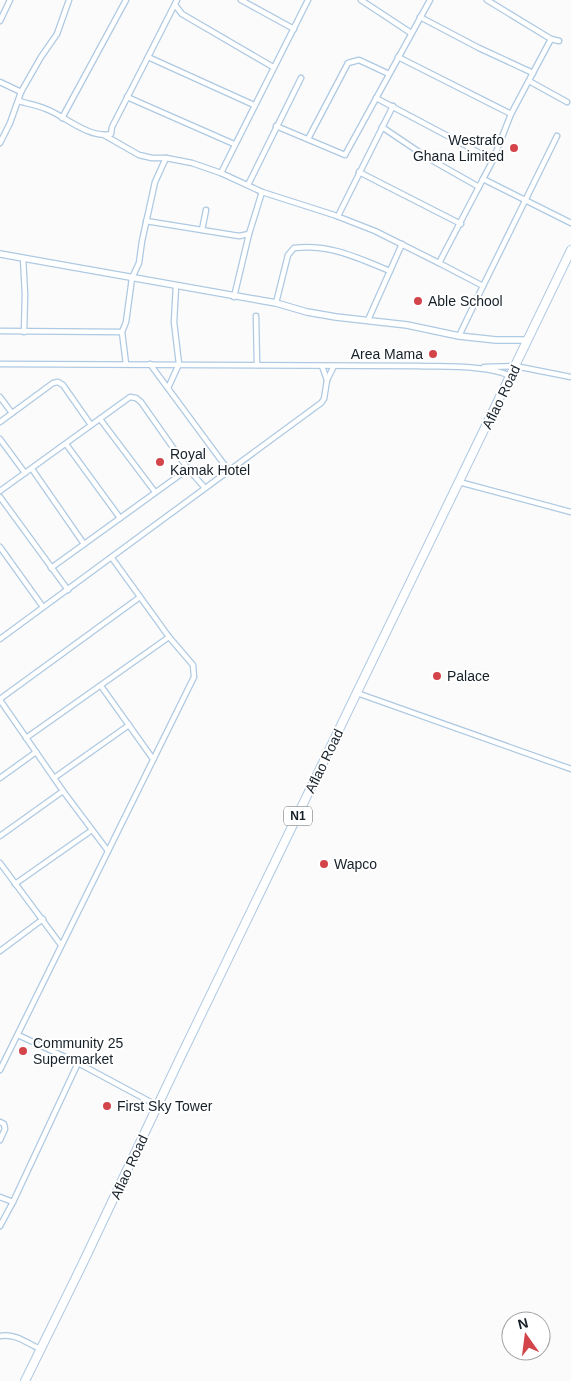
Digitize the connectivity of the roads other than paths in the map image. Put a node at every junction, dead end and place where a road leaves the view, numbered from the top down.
1 (10, 0) edge
2 (69, 0) edge
3 (126, 0) edge
4 (242, 0) edge
5 (308, 0) edge
6 (362, 0) edge
7 (430, 0) edge
8 (486, 0) edge
9 (176, 3) edge
10 (171, 14) junction
11 (182, 14) junction
12 (420, 17) junction
13 (0, 21) edge
14 (294, 29) junction
15 (411, 33) junction
16 (551, 39) junction
17 (559, 41) dead end
18 (148, 57) junction
19 (398, 57) junction
20 (273, 67) junction
21 (533, 73) junction
22 (389, 74) junction
23 (301, 78) dead end
24 (529, 81) junction
25 (0, 82) edge
26 (21, 92) junction
27 (127, 97) junction
28 (376, 98) junction
29 (19, 101) junction
30 (567, 102) dead end
31 (254, 105) junction
32 (393, 106) junction
33 (511, 114) junction
34 (62, 118) junction
35 (276, 126) junction
36 (382, 127) junction
37 (112, 134) junction
38 (104, 135) junction
39 (558, 136) dead end
40 (308, 139) junction
41 (0, 143) edge
42 (116, 143) junction
43 (234, 144) junction
44 (166, 158) junction
45 (493, 160) junction
46 (359, 172) junction
47 (221, 173) junction
48 (483, 179) junction
49 (248, 185) junction
50 (479, 187) junction
51 (262, 192) junction
52 (526, 200) junction
53 (206, 210) dead end
54 (338, 216) junction
55 (146, 221) junction
56 (571, 223) edge
57 (461, 224) junction
58 (202, 230) junction
59 (250, 234) junction
60 (239, 236) junction
61 (247, 243) junction
62 (402, 244) junction
63 (571, 250) edge
64 (0, 254) edge
65 (23, 258) junction
66 (439, 263) junction
67 (390, 271) junction
68 (132, 278) junction
69 (176, 286) junction
70 (483, 286) junction
71 (234, 297) junction
72 (276, 303) junction
73 (256, 316) dead end
74 (368, 320) junction
75 (0, 331) edge
76 (24, 332) junction
77 (122, 332) junction
78 (459, 336) junction
79 (528, 340) junction
80 (0, 364) edge
81 (126, 364) junction
82 (150, 364) junction
83 (179, 364) junction
84 (257, 365) junction
85 (322, 366) junction
86 (334, 366) junction
87 (503, 369) junction
88 (513, 371) junction
89 (571, 377) edge
90 (327, 380) junction
91 (168, 388) junction
92 (0, 397) edge
93 (12, 413) junction
94 (100, 419) junction
95 (0, 422) edge
96 (91, 425) junction
97 (0, 439) edge
98 (66, 444) junction
99 (32, 469) junction
100 (188, 469) junction
101 (229, 471) junction
102 (25, 473) junction
103 (459, 482) junction
104 (205, 488) junction
105 (0, 491) edge
106 (155, 492) junction
107 (0, 497) edge
108 (571, 512) edge
109 (120, 518) junction
110 (84, 544) junction
111 (0, 547) edge
112 (112, 558) junction
113 (51, 568) junction
114 (68, 590) junction
115 (140, 597) junction
116 (43, 607) junction
117 (169, 637) junction
118 (0, 639) edge
119 (102, 686) junction
120 (357, 693) junction
121 (0, 700) edge
122 (129, 725) junction
123 (26, 738) junction
124 (36, 752) junction
125 (153, 759) junction
126 (571, 769) edge
127 (0, 778) edge
128 (54, 778) junction
129 (63, 791) junction
130 (92, 830) junction
131 (0, 836) edge
132 (108, 851) junction
133 (0, 863) edge
134 (15, 884) junction
135 (43, 919) junction
136 (0, 943) edge
137 (61, 944) junction
138 (2, 950) edge
139 (18, 1035) junction
140 (78, 1064) junction
141 (0, 1070) edge
142 (158, 1106) junction
143 (0, 1122) edge
144 (0, 1140) edge
145 (0, 1196) edge
146 (13, 1202) junction
147 (0, 1226) edge
148 (0, 1336) edge
149 (40, 1349) junction
150 (25, 1381) edge

1 - 13 street
2 - 26 street
3 - 34 street
4 - 14 street
5 - 14 street
6 - 15 street
7 - 12 street
8 - 16 street
9 - 10 street
9 - 11 street
10 - 11 street
10 - 18 street
11 - 20 street
12 - 15 street
12 - 21 street
14 - 20 street
15 - 19 street
16 - 17 street
16 - 21 street
18 - 27 street
18 - 31 street
19 - 22 street
19 - 33 street
20 - 31 street
21 - 24 street
22 - 28 street
22 - 40 street
23 - 35 street
24 - 30 street
24 - 33 street
25 - 26 street
26 - 29 street
27 - 37 street
27 - 43 street
28 - 32 street
28 - 40 street
29 - 34 street
29 - 41 street
31 - 43 street
32 - 36 street
32 - 45 street
33 - 45 street
34 - 38 street
35 - 40 street
35 - 49 street
36 - 46 street
36 - 50 street
37 - 38 street
37 - 42 street
38 - 42 street
39 - 52 street
42 - 44 street
43 - 47 street
44 - 47 street
44 - 55 street
45 - 48 street
46 - 54 street
46 - 57 street
47 - 49 street
48 - 50 street
48 - 52 street
49 - 51 street
50 - 57 street
51 - 54 street
51 - 59 street
52 - 56 street
52 - 70 street
53 - 58 street
54 - 62 street
55 - 58 street
55 - 68 street
57 - 66 street
58 - 60 street
59 - 60 street
59 - 61 street
60 - 61 street
61 - 71 street
62 - 66 street
62 - 67 street
63 - 79 highway, Aflao Road / N1
64 - 65 street
65 - 68 street
65 - 76 street
66 - 70 street
67 - 72 street
67 - 74 street
68 - 69 street
68 - 77 street
69 - 71 street
69 - 83 street
70 - 78 street
71 - 72 street
72 - 74 street
73 - 84 street
74 - 78 street
75 - 76 street
76 - 77 street
77 - 81 street
78 - 79 street
79 - 88 highway, Aflao Road / N1
80 - 81 street
81 - 82 street
82 - 83 street
82 - 91 street
83 - 84 street
83 - 91 street
84 - 85 street
85 - 86 street
85 - 90 street
86 - 87 street
86 - 90 street
87 - 88 street
87 - 88 street
88 - 89 street
88 - 103 highway, Aflao Road / N1
90 - 101 street
91 - 101 street
92 - 93 street
93 - 95 street
93 - 96 street
94 - 96 street
94 - 100 street
94 - 106 street
96 - 98 street
97 - 102 street
98 - 99 street
98 - 109 street
99 - 102 street
99 - 110 street
100 - 104 street
100 - 106 street
101 - 104 street
102 - 105 street
103 - 108 street
103 - 120 highway, Aflao Road / N1
104 - 112 street
106 - 109 street
107 - 113 street
109 - 110 street
110 - 113 street
111 - 116 street
112 - 114 street
112 - 115 street
113 - 114 street
114 - 116 street
115 - 117 street
115 - 121 street
116 - 118 street
117 - 119 street
117 - 125 street
119 - 122 street
119 - 123 street
120 - 126 street
120 - 142 highway, Aflao Road / N1
121 - 123 street
122 - 125 street
122 - 128 street
123 - 124 street
124 - 127 street
124 - 128 street
125 - 132 street
128 - 129 street
129 - 130 street
129 - 131 street
130 - 132 street
130 - 134 street
132 - 137 street
133 - 134 street
134 - 135 street
135 - 137 street
135 - 138 street
136 - 138 street
137 - 139 street
139 - 140 street
139 - 141 street
140 - 142 street
140 - 146 street
142 - 149 highway, Aflao Road / N1
143 - 144 street
145 - 146 street
146 - 147 street
148 - 149 street
149 - 150 highway, Aflao Road / N1

